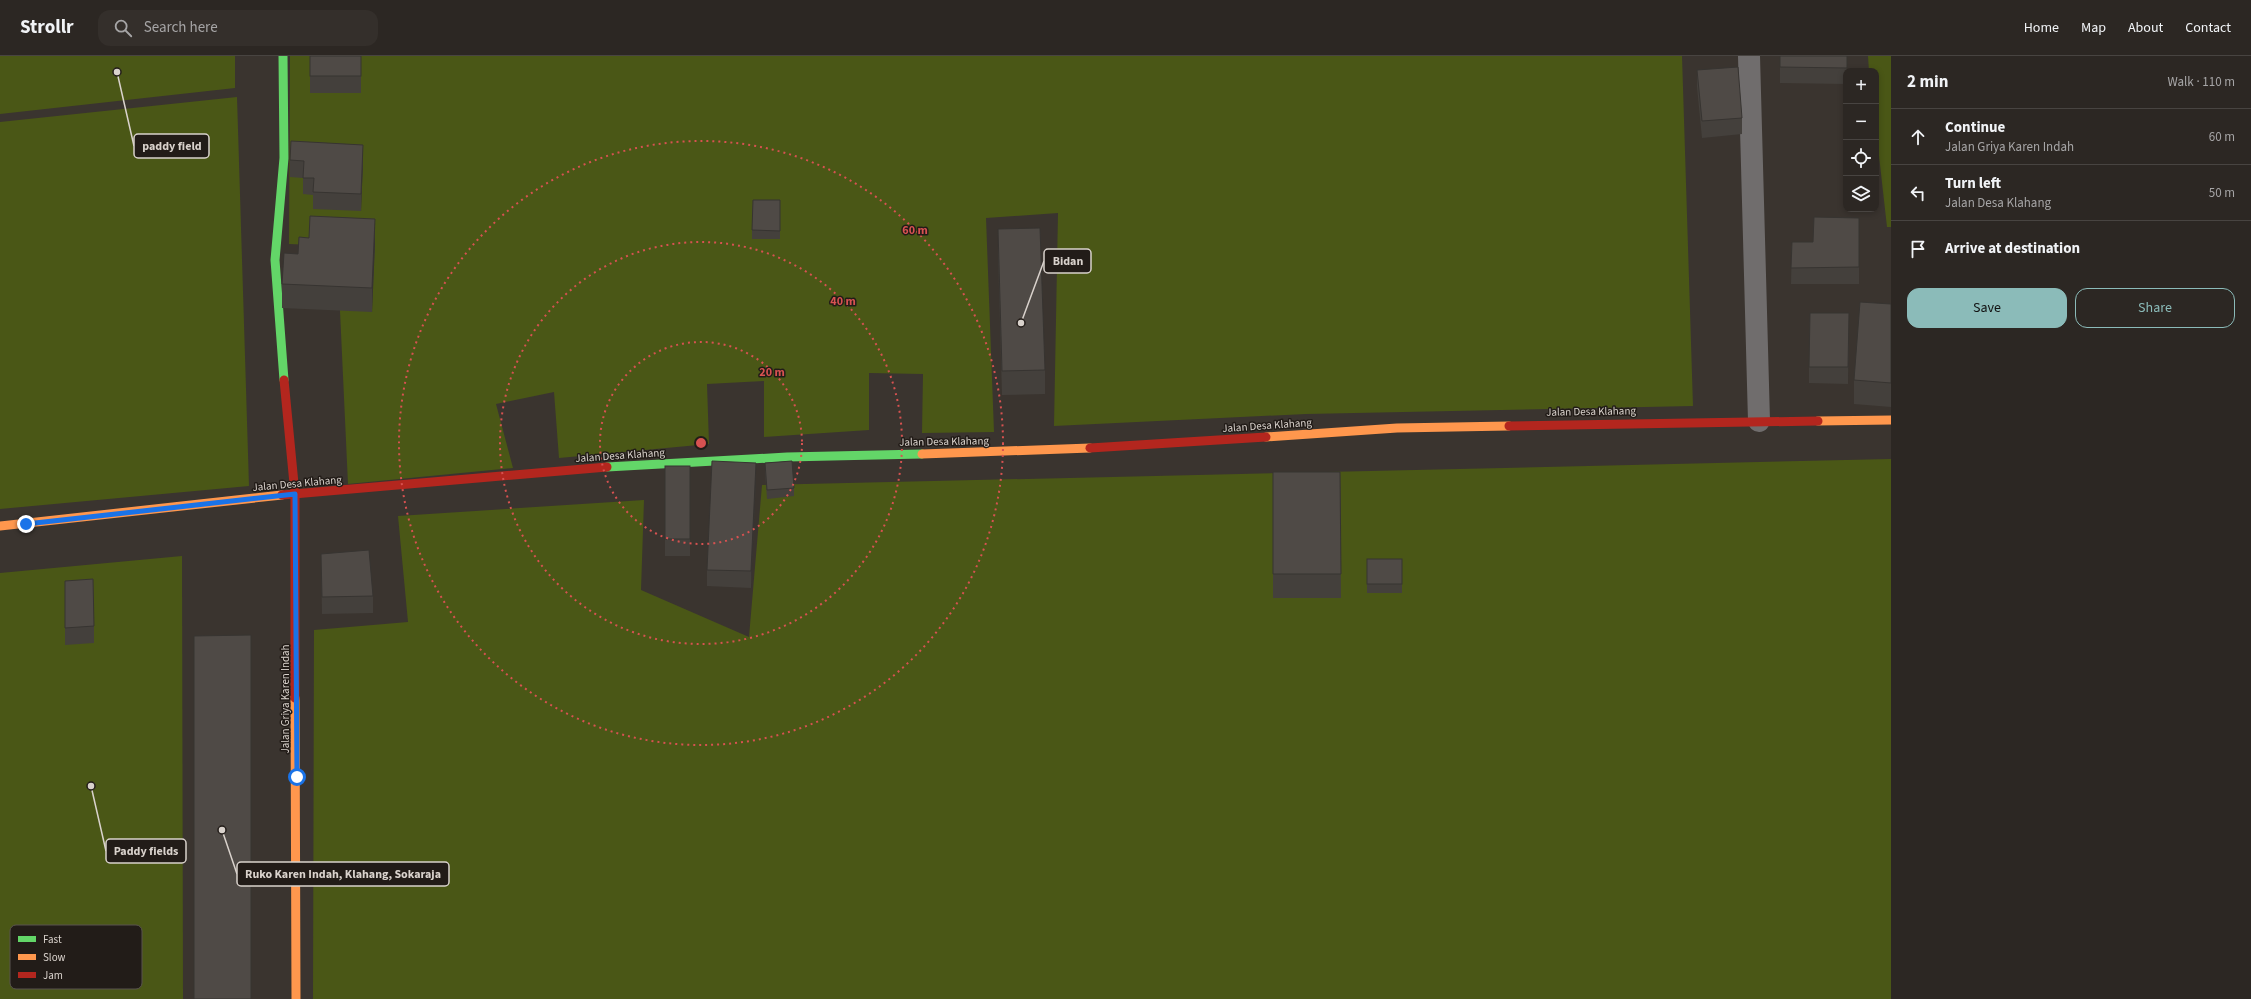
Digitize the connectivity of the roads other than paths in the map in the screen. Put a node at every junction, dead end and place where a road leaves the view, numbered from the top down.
1 (283, 56) edge
2 (1749, 56) edge
3 (1891, 420) edge
4 (1759, 421) junction
5 (295, 494) junction
6 (0, 526) edge
7 (296, 999) edge

1 - 5 street, Jalan Griya Karen Indah
2 - 4 street
3 - 4 street, Jalan Desa Klahang
4 - 5 street, Jalan Desa Klahang
5 - 6 street, Jalan Desa Klahang
5 - 7 street, Jalan Griya Karen Indah

